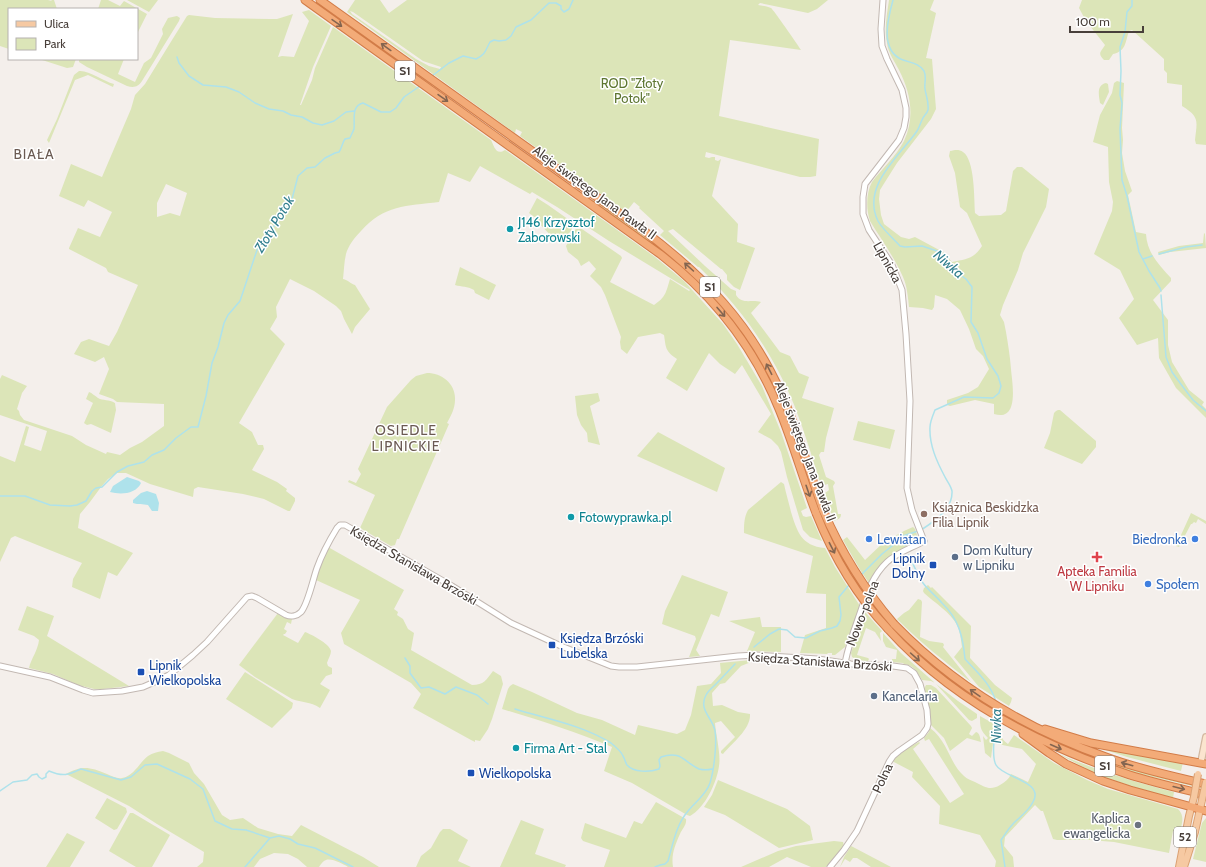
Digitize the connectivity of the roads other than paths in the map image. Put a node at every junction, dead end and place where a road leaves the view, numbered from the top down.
1 (305, 0) edge
2 (320, 0) edge
3 (883, 0) edge
4 (924, 541) joint
5 (845, 663) junction
6 (0, 666) edge
7 (914, 673) joint
8 (1022, 721) junction
9 (1006, 722) junction
10 (1206, 737) edge
11 (1203, 763) edge
12 (1206, 783) edge
13 (1204, 797) edge
14 (1191, 807) junction
15 (1203, 810) edge
16 (830, 867) edge
17 (1179, 867) edge
18 (1184, 867) edge

1 -> 9 highway, Aleje świętego Jana Pawła II / S1, bridge
8 -> 2 highway, Aleje świętego Jana Pawła II / S1, bridge
3 - 4 street, Lipnicka
4 - 5 street, Nowo-polna
5 - 6 street, Księdza Stanisława Brzóski
5 - 7 street, Księdza Stanisława Brzóski
7 - 16 street, Polna
8 - 11 highway
12 -> 8 highway, Aleje świętego Jana Pawła II / S1
9 -> 13 highway, Aleje świętego Jana Pawła II / S1
9 - 14 highway
10 - 11 main road, 52
11 - 14 main road, 52, bridge
12 - 13 main road, 52, bridge
13 - 15 main road, 52
14 - 15 highway
14 - 17 main road, 52
15 - 18 main road, 52

